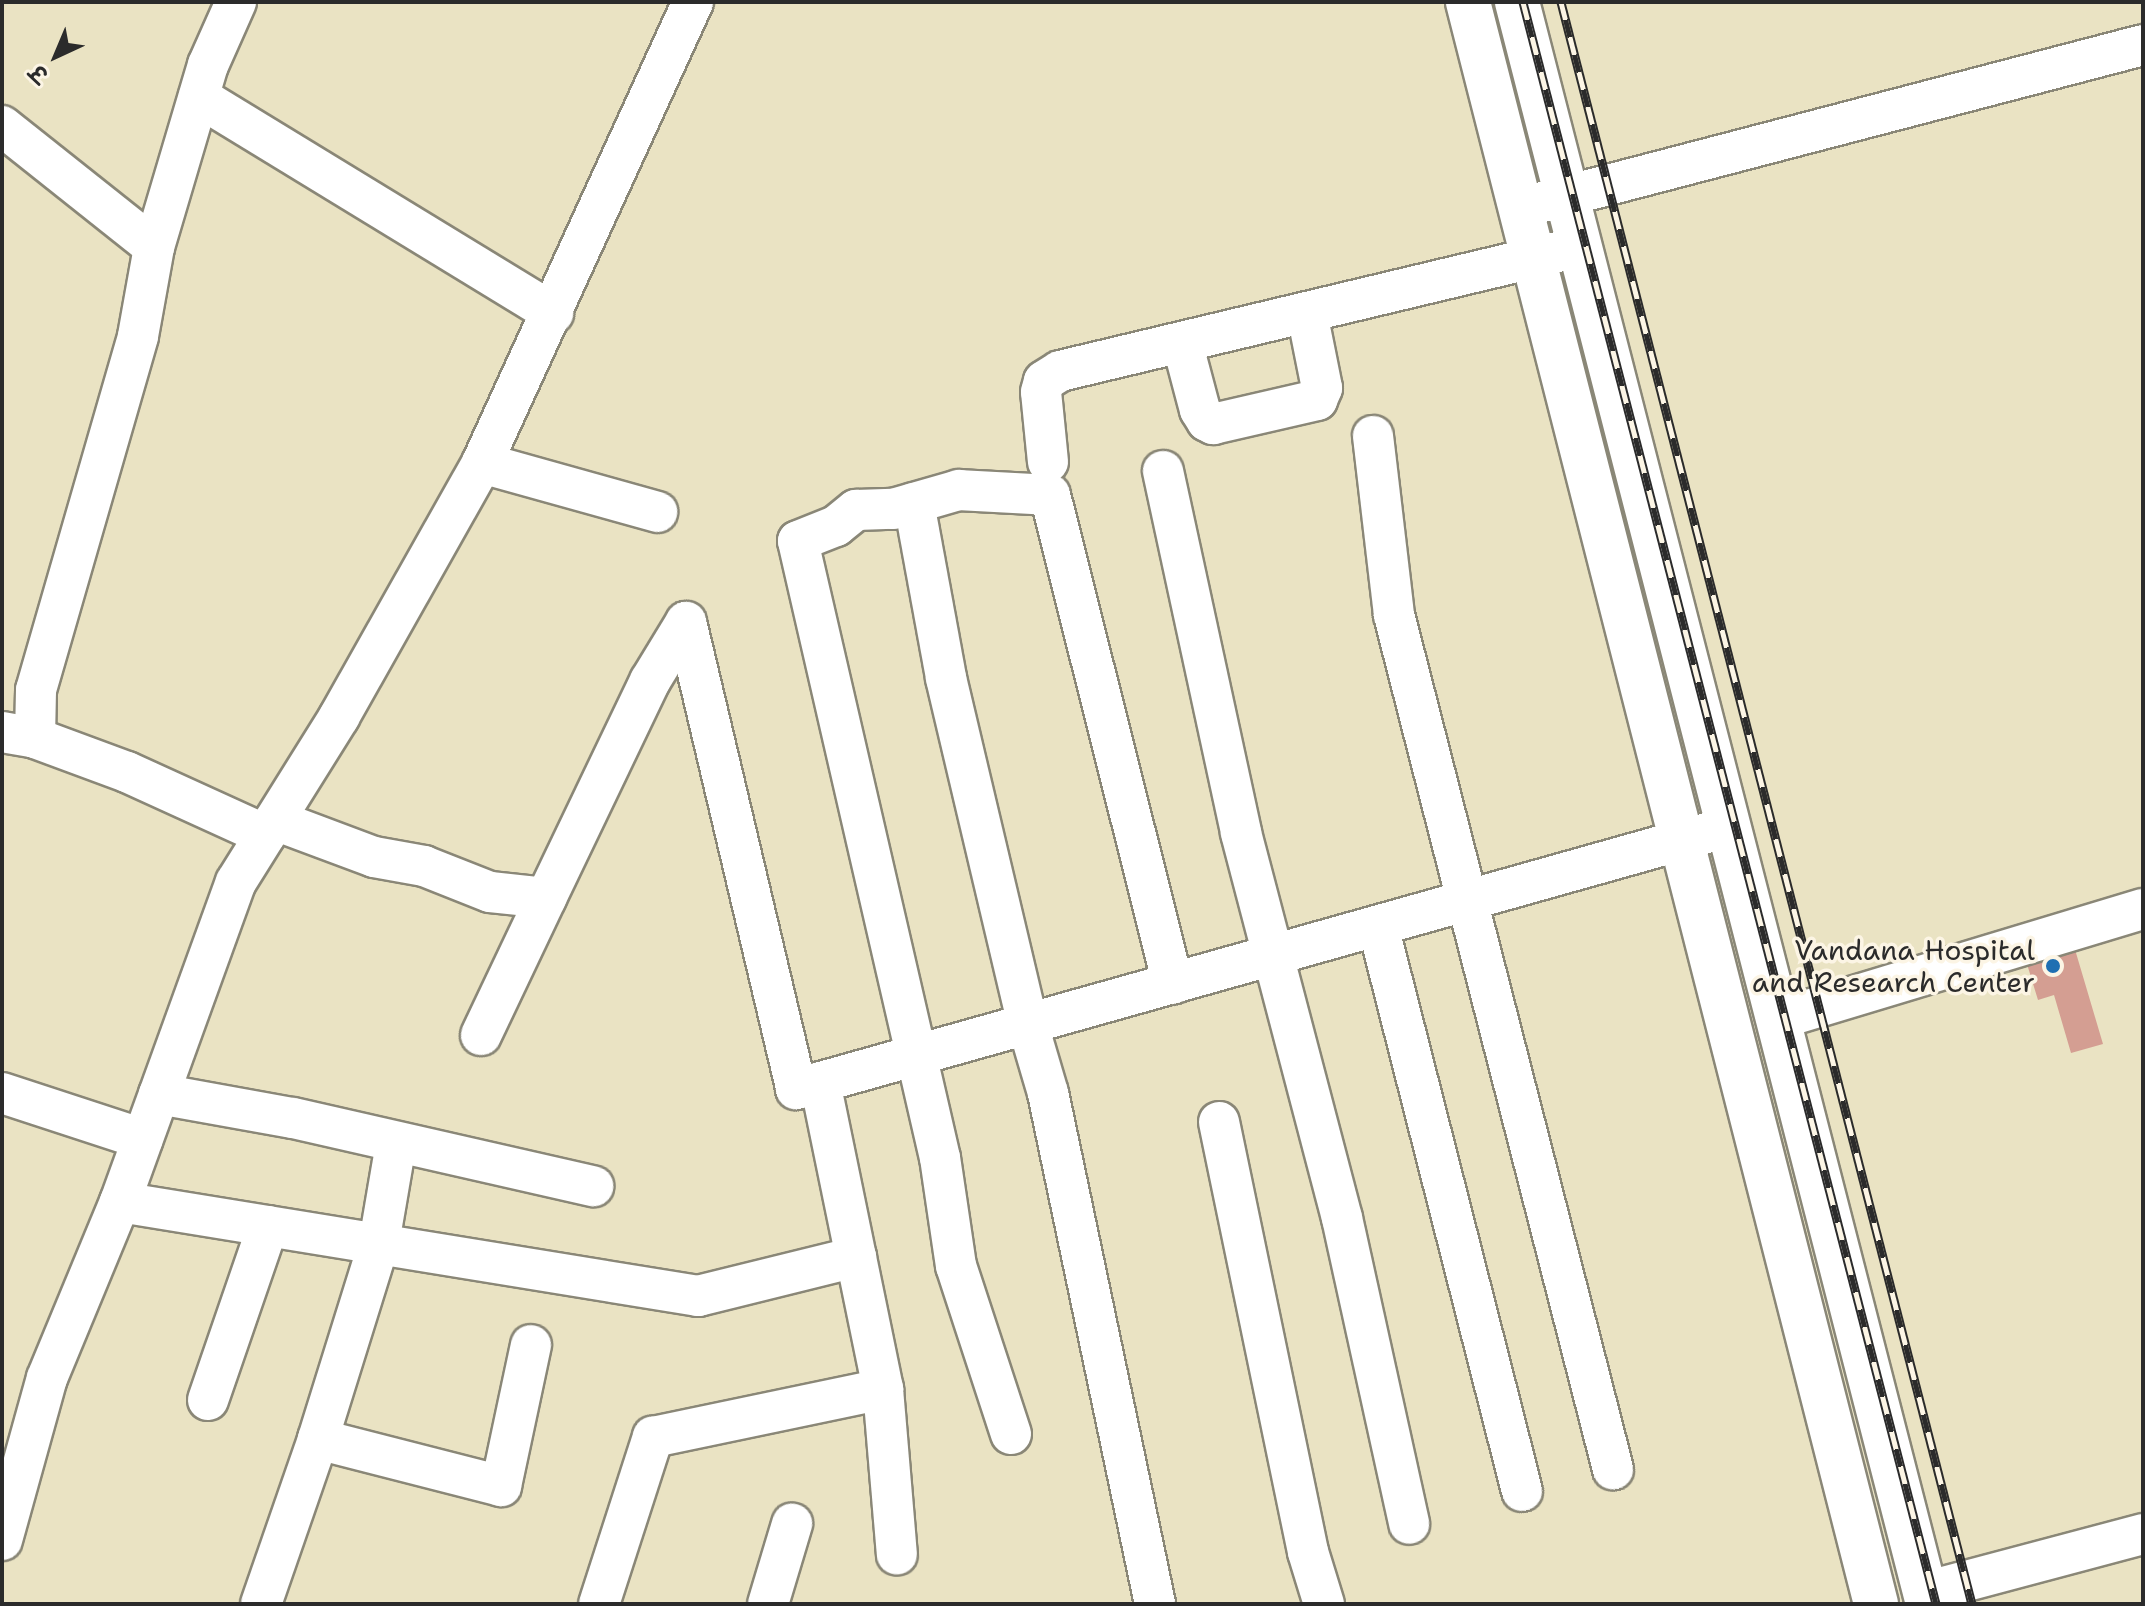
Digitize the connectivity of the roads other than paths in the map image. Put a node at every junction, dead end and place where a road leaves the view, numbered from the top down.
1 (236, 2) edge
2 (693, 2) edge
3 (1468, 2) edge
4 (1517, 2) edge
5 (2143, 45) edge
6 (199, 97) junction
7 (2, 126) edge
8 (1567, 197) junction
9 (1520, 208) junction
10 (154, 247) junction
11 (1579, 247) junction
12 (1533, 258) junction
13 (553, 313) junction
14 (1307, 313) junction
15 (1182, 342) junction
16 (1373, 436) dead end
17 (1048, 462) dead end
18 (482, 463) junction
19 (1163, 471) dead end
20 (914, 503) junction
21 (657, 512) dead end
22 (18, 735) edge
23 (1728, 827) junction
24 (270, 828) junction
25 (1681, 842) junction
26 (546, 898) junction
27 (1467, 902) junction
28 (2143, 909) edge
29 (1378, 926) junction
30 (1273, 956) junction
31 (1173, 984) junction
32 (1778, 1019) junction
33 (1028, 1025) junction
34 (481, 1035) dead end
35 (915, 1056) junction
36 (820, 1082) junction
37 (2, 1093) edge
38 (159, 1094) junction
39 (1219, 1122) dead end
40 (143, 1139) junction
41 (396, 1144) junction
42 (593, 1186) dead end
43 (120, 1202) junction
44 (268, 1226) junction
45 (379, 1243) junction
46 (856, 1257) junction
47 (531, 1345) dead end
48 (883, 1389) junction
49 (208, 1400) dead end
50 (1011, 1434) dead end
51 (318, 1439) junction
52 (1613, 1469) dead end
53 (1522, 1491) dead end
54 (792, 1524) dead end
55 (1409, 1524) dead end
56 (2143, 1534) edge
57 (2, 1540) edge
58 (897, 1554) dead end
59 (1927, 1598) edge
60 (261, 1604) edge
61 (599, 1604) edge
62 (768, 1604) edge
63 (1155, 1604) edge
64 (1324, 1604) edge
65 (1876, 1604) edge

1 - 6 street
2 - 13 street
3 - 9 main road
4 - 8 main road
5 - 8 street
6 - 10 street
6 - 13 street
7 - 10 street
8 - 9 street
8 - 11 main road
9 - 12 main road
10 - 22 street
11 - 12 street
11 - 23 main road
12 - 14 street
12 - 25 main road
13 - 18 street
14 - 15 street
14 - 15 street
15 - 17 street
16 - 27 street
18 - 21 street
18 - 24 street
19 - 30 street
20 - 31 street
20 - 33 street
20 - 35 street
22 - 24 street
23 - 25 street
23 - 32 main road
24 - 26 street
24 - 38 street
25 - 27 street
25 - 65 main road
26 - 34 street
26 - 36 street
27 - 29 street
27 - 52 street
28 - 32 street
29 - 30 street
29 - 53 street
30 - 31 street
30 - 55 street
31 - 33 street
32 - 59 main road
33 - 35 street
33 - 63 street
35 - 36 street
35 - 50 street
36 - 46 street
37 - 40 street
38 - 40 street
38 - 41 street
39 - 64 street
40 - 43 street
41 - 42 street
41 - 45 street
43 - 44 street
43 - 57 street
44 - 45 street
44 - 49 street
45 - 46 street
45 - 51 street
46 - 48 street
47 - 51 street
48 - 58 street
48 - 61 street
51 - 60 street
54 - 62 street
56 - 59 street

